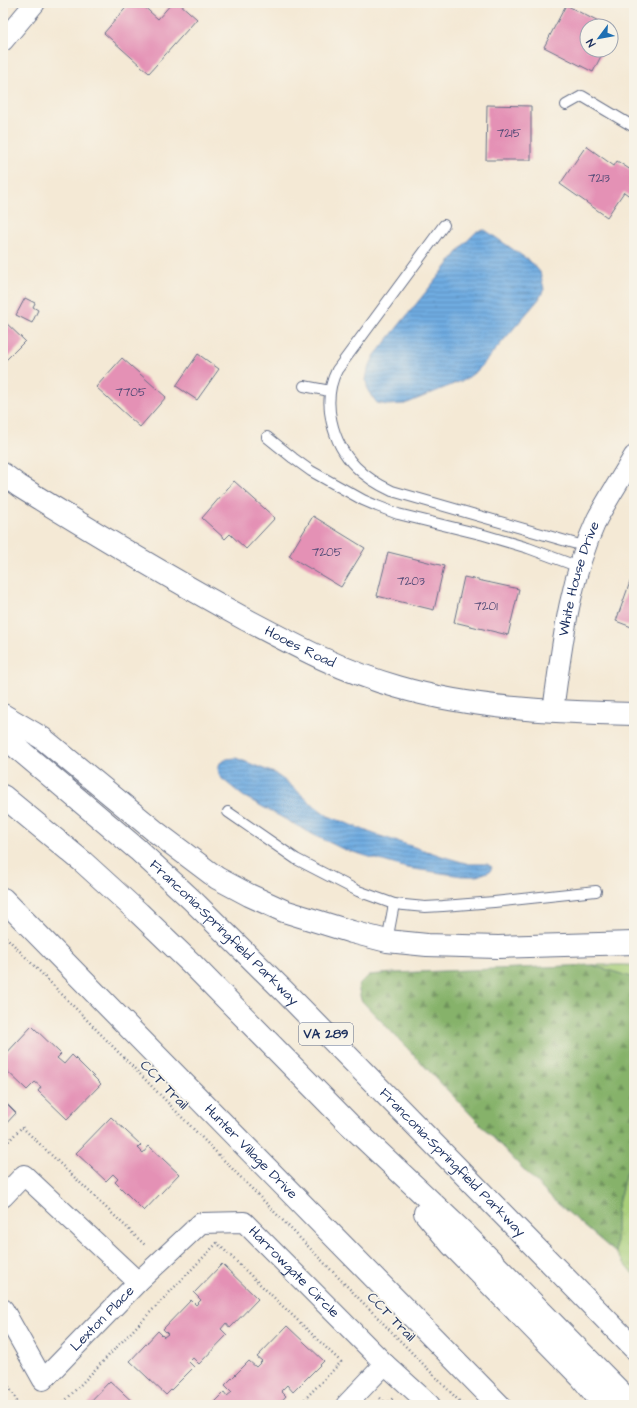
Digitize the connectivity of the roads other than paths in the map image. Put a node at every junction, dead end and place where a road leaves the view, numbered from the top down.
1 (35, 3) edge
2 (3, 41) edge
3 (566, 105) dead end
4 (634, 128) edge
5 (444, 225) dead end
6 (304, 386) dead end
7 (330, 390) junction
8 (267, 437) dead end
9 (634, 456) edge
10 (3, 474) edge
11 (587, 546) junction
12 (579, 567) junction
13 (552, 711) junction
14 (634, 714) edge
15 (3, 715) edge
16 (3, 736) edge
17 (3, 796) edge
18 (228, 812) dead end
19 (596, 892) dead end
20 (3, 899) edge
21 (394, 904) junction
22 (387, 941) junction
23 (634, 943) edge
24 (349, 1124) junction
25 (3, 1197) edge
26 (138, 1282) junction
27 (3, 1309) edge
28 (634, 1348) edge
29 (385, 1364) junction
30 (346, 1405) edge
31 (430, 1405) edge
32 (499, 1405) edge
33 (604, 1405) edge
34 (633, 1405) edge

1 - 2 street
3 - 4 lane
5 - 7 lane
6 - 7 lane
7 - 11 lane
8 - 12 lane
9 - 11 street, White House Drive
10 - 13 main road, Hooes Road
11 - 12 street, White House Drive
12 - 13 street, White House Drive
13 - 14 main road, Hooes Road
15 - 22 main road
16 - 28 main road, Franconia-Springfield Parkway / VA 289
17 - 24 main road, VA 289
18 - 21 lane
19 - 21 lane
20 - 32 main road, Hunter Village Drive
21 - 22 lane
22 - 23 main road
24 - 33 main road
24 - 34 main road, VA 289
25 - 26 street, Lexton Place
26 - 27 street, Lexton Place
26 - 29 street, Harrowgate Circle
29 - 30 street
29 - 31 street, Harrowgate Circle

